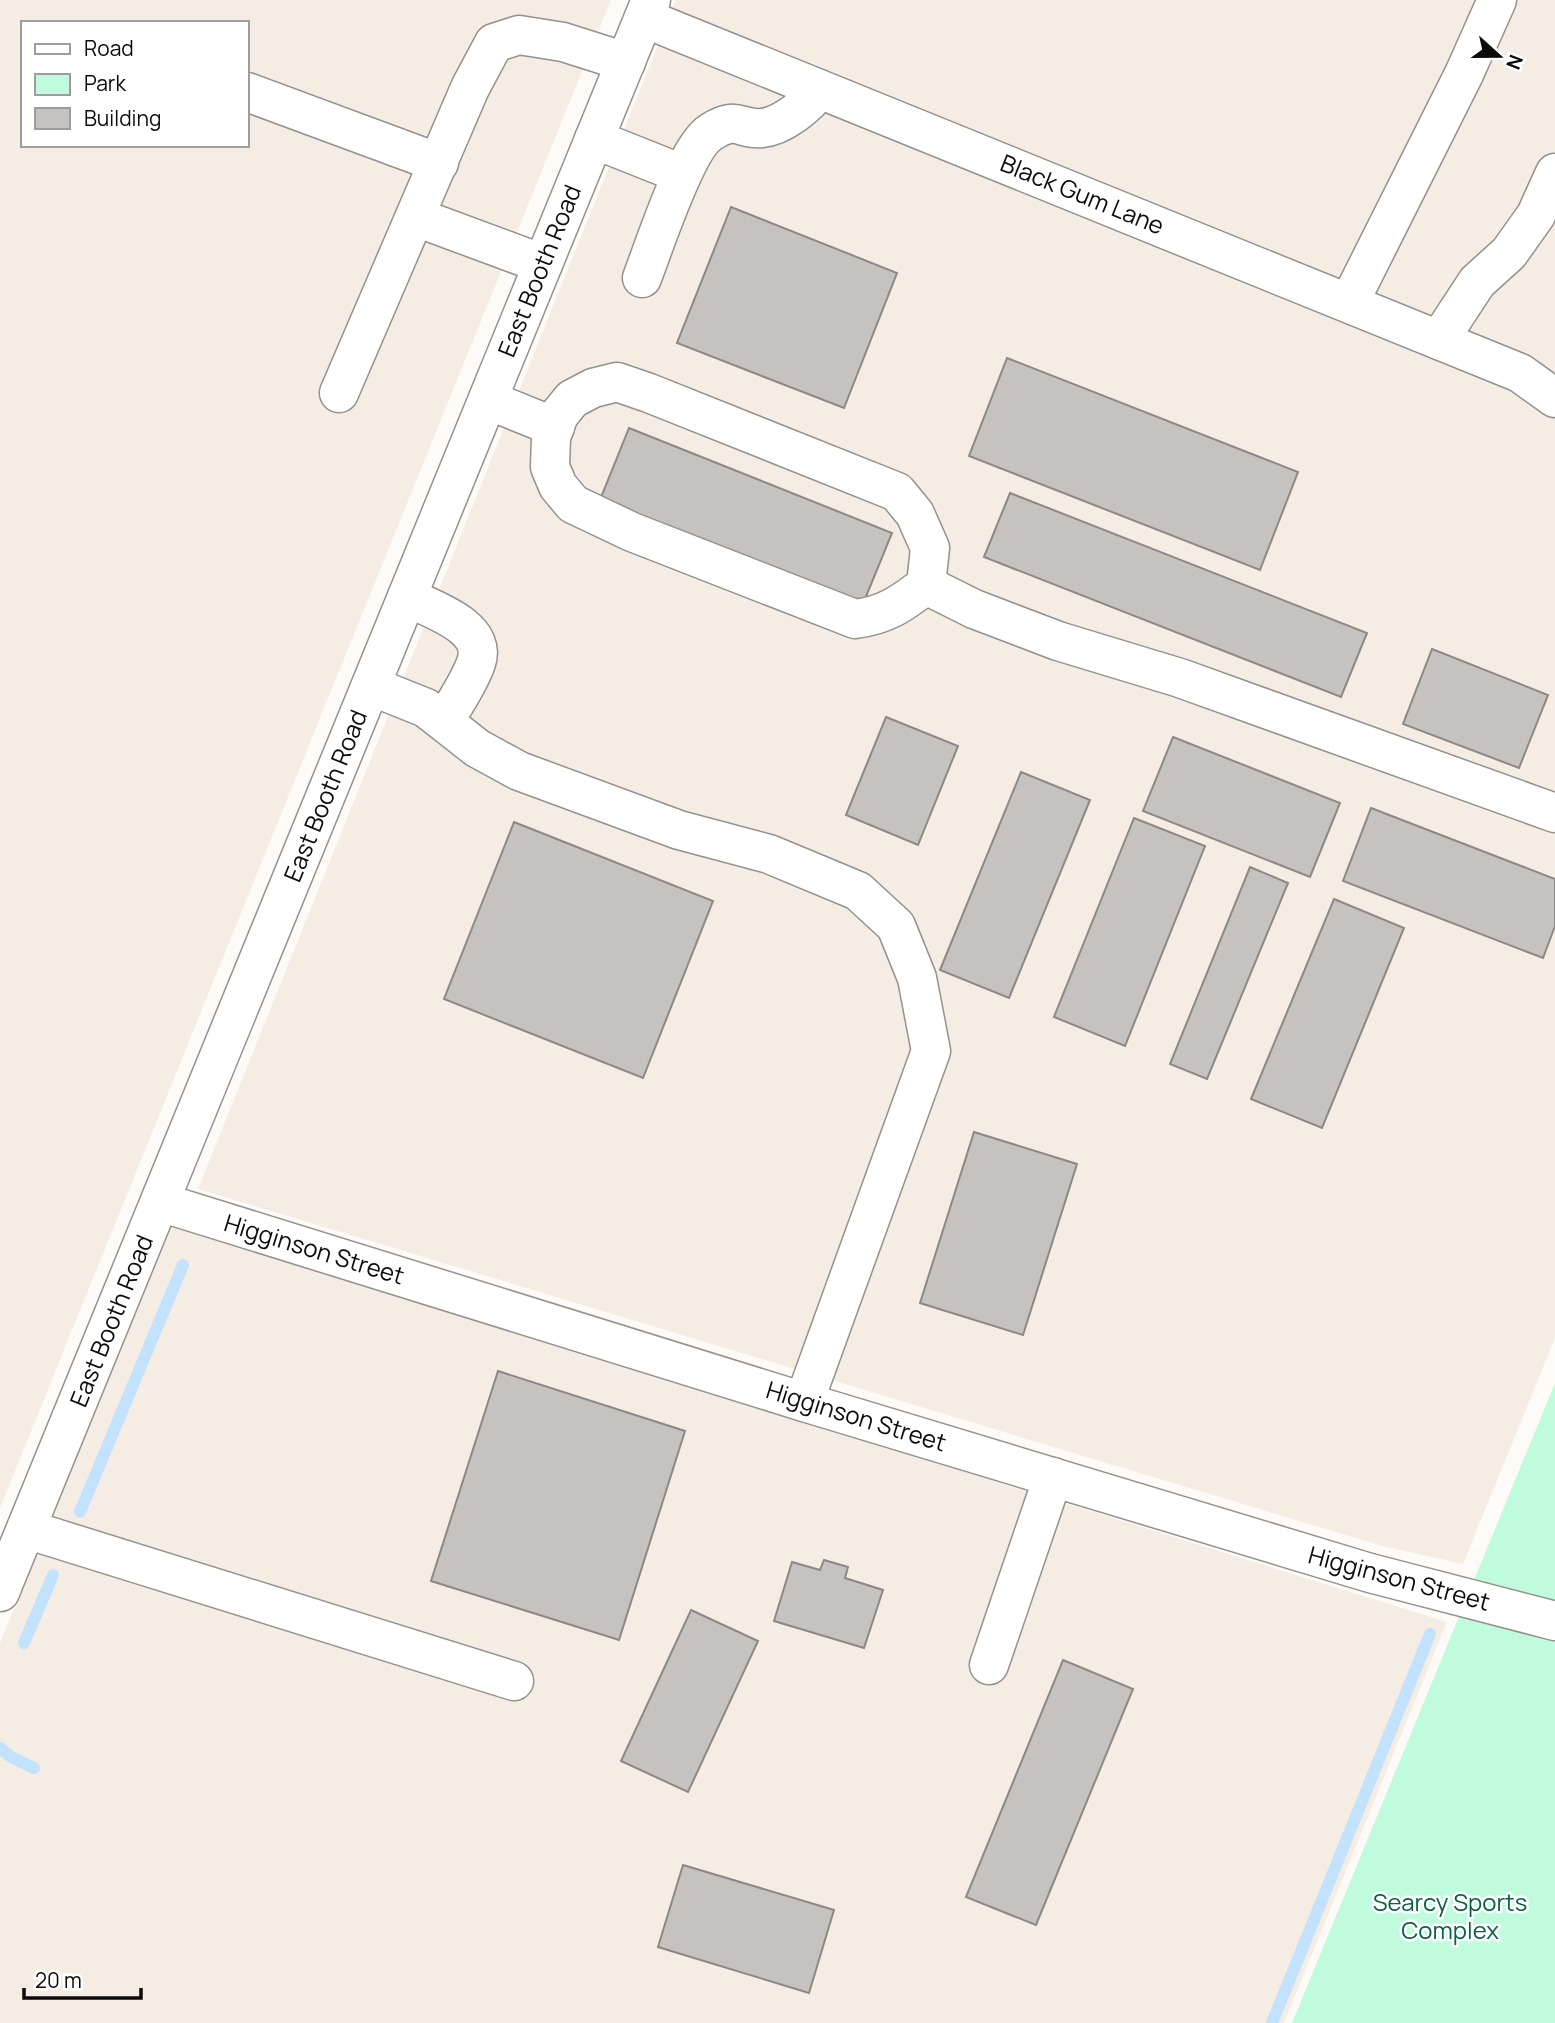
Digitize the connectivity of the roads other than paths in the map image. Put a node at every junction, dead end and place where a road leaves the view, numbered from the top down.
1 (1497, 0) edge
2 (648, 9) edge
3 (626, 62) junction
4 (819, 89) junction
5 (248, 92) edge
6 (594, 139) junction
7 (439, 163) junction
8 (1555, 173) edge
9 (682, 174) junction
10 (416, 217) junction
11 (543, 264) junction
12 (642, 278) dead end
13 (1349, 303) junction
14 (1439, 340) junction
15 (339, 393) dead end
16 (1555, 398) edge
17 (488, 400) junction
18 (555, 427) junction
19 (926, 585) junction
20 (407, 597) junction
21 (371, 686) junction
22 (444, 721) junction
23 (1555, 813) edge
24 (160, 1202) junction
25 (804, 1402) junction
26 (1053, 1478) junction
27 (26, 1529) junction
28 (0, 1592) edge
29 (1555, 1621) edge
30 (989, 1665) dead end
31 (514, 1681) dead end

1 - 13 street
2 - 3 street, East Booth Road
2 - 4 street, Black Gum Lane
3 - 6 street, East Booth Road
3 - 7 street
4 - 9 street
4 - 13 street, Black Gum Lane
5 - 7 street
6 - 9 street
6 - 11 street, East Booth Road
7 - 10 street
8 - 14 street
9 - 12 street
10 - 11 street
10 - 15 street
11 - 17 street, East Booth Road
13 - 14 street, Black Gum Lane
14 - 16 street, Black Gum Lane
17 - 18 street
17 - 20 street, East Booth Road
18 - 19 street
18 - 19 street
19 - 23 street
20 - 21 street, East Booth Road
20 - 22 street
21 - 22 street
21 - 24 street, East Booth Road
22 - 25 street
24 - 25 street, Higginson Street
24 - 27 street, East Booth Road
25 - 26 street, Higginson Street
26 - 29 street, Higginson Street
26 - 30 street
27 - 28 street, East Booth Road
27 - 31 street

